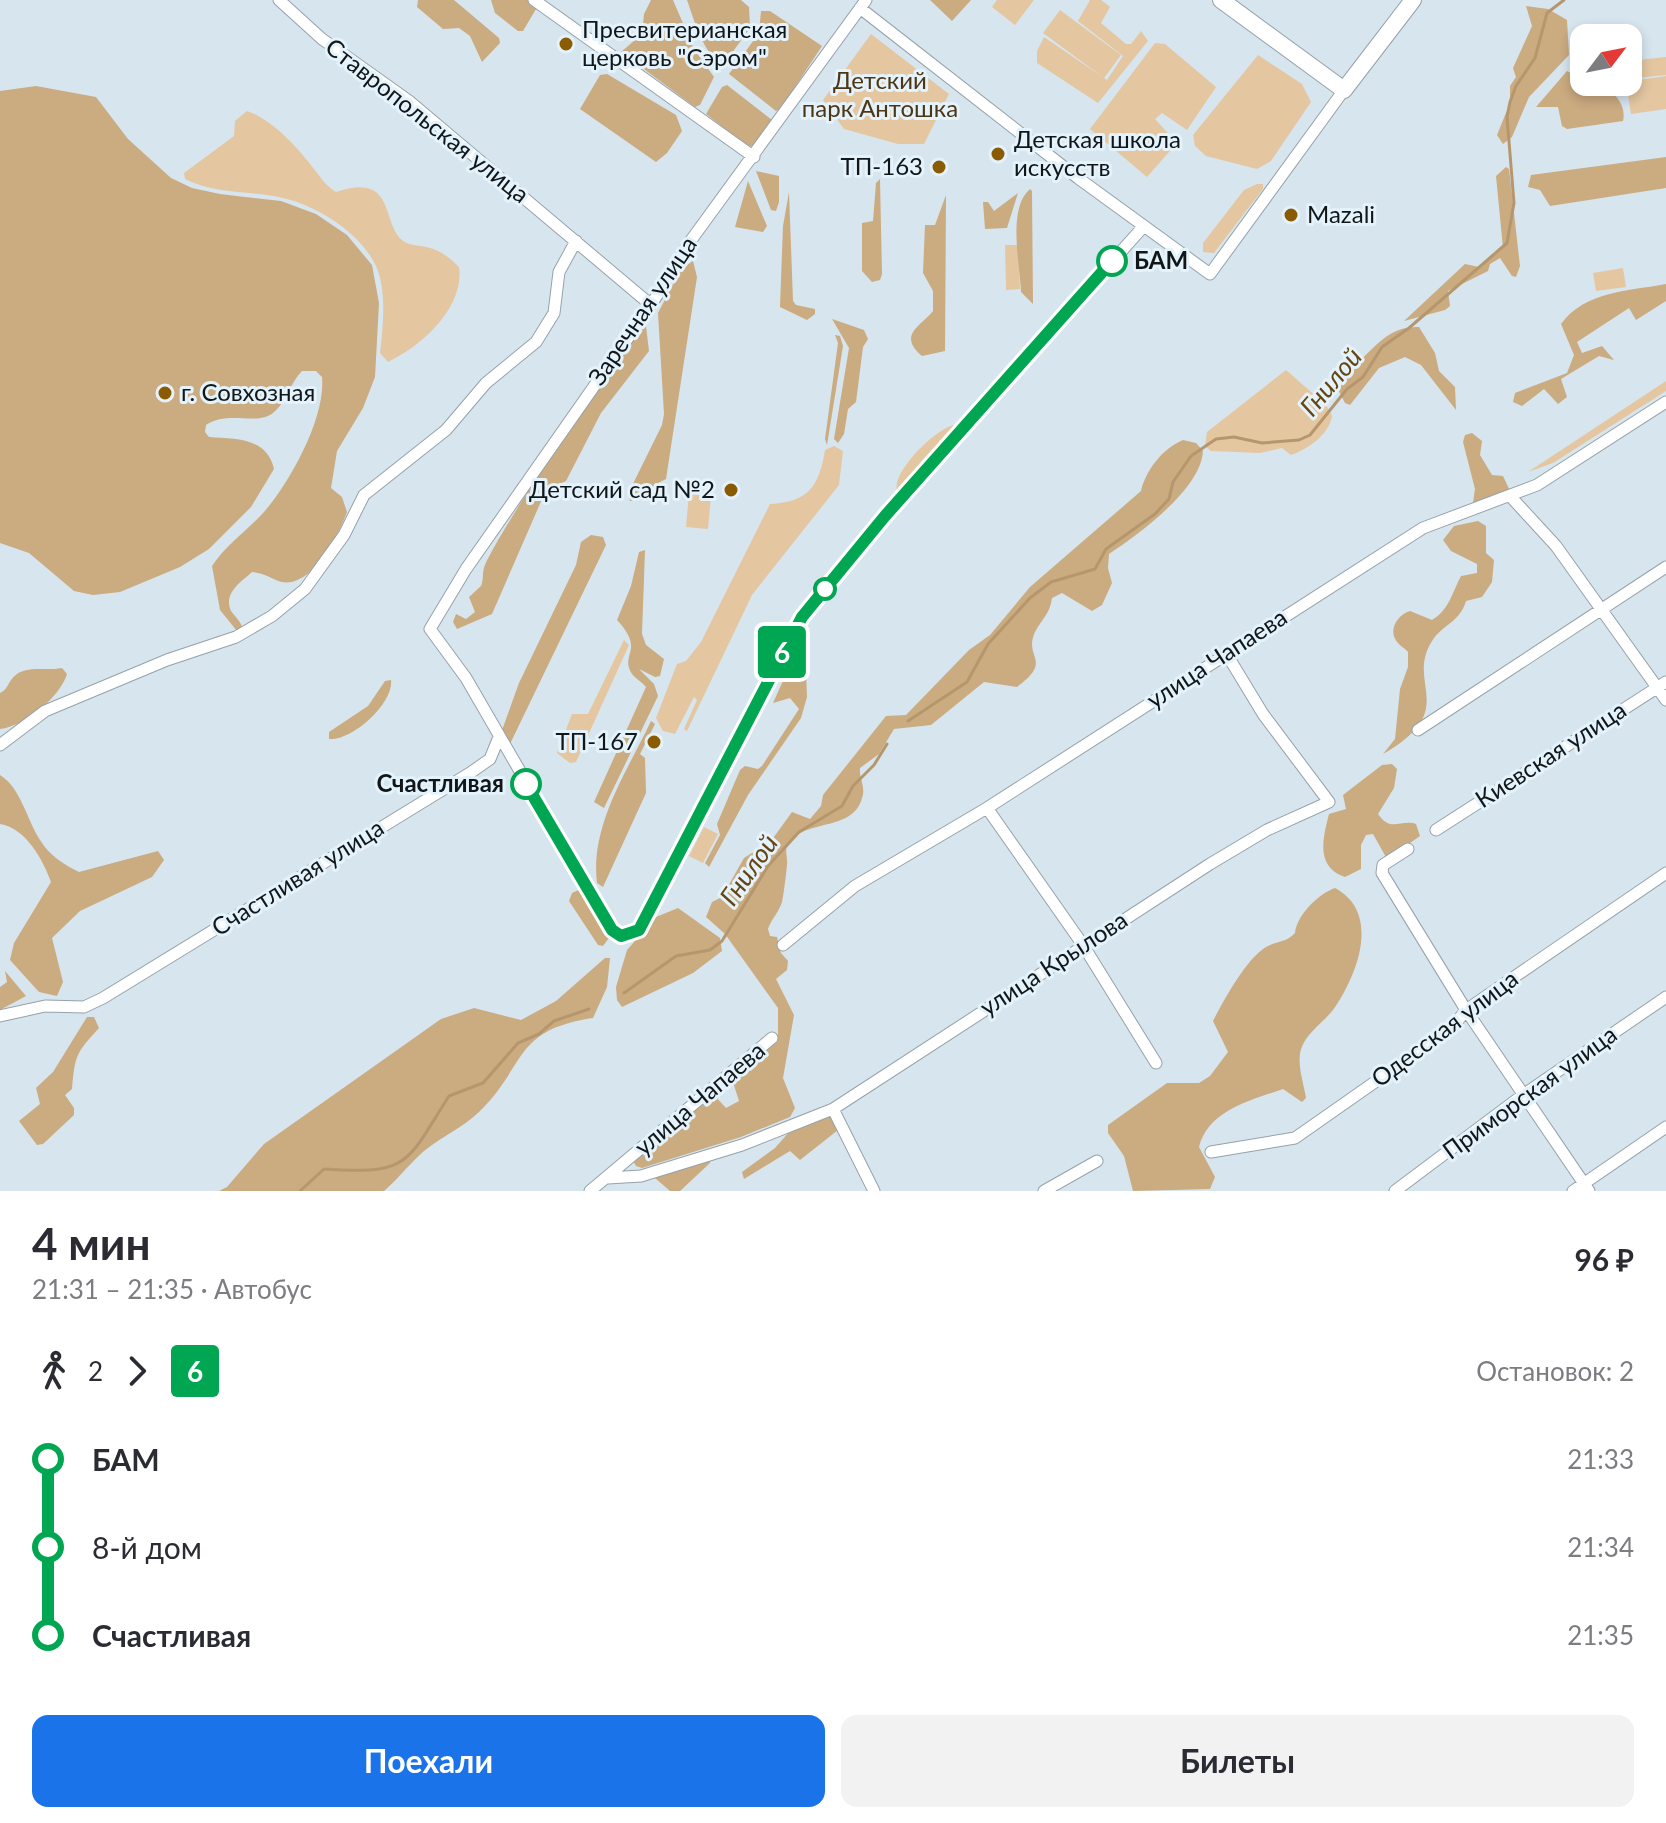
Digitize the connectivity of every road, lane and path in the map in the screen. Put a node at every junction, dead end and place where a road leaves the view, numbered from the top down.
1 (279, 0) edge
2 (534, 0) edge
3 (1221, 0) edge
4 (1413, 0) edge
5 (863, 4) edge
6 (1344, 90) junction
7 (754, 157) junction
8 (1143, 227) junction
9 (576, 241) junction
10 (651, 305) junction
11 (1666, 402) edge
12 (1511, 497) junction
13 (1666, 567) edge
14 (1598, 609) junction
15 (1226, 653) junction
16 (1661, 685) edge
17 (1666, 700) edge
18 (1418, 730) dead end
19 (499, 737) junction
20 (0, 745) edge
21 (987, 808) junction
22 (1436, 830) dead end
23 (1408, 849) dead end
24 (1666, 873) edge
25 (783, 945) dead end
26 (1083, 945) junction
27 (1666, 997) edge
28 (1466, 1010) junction
29 (0, 1016) edge
30 (772, 1038) dead end
31 (1156, 1063) dead end
32 (1523, 1095) junction
33 (833, 1109) junction
34 (1666, 1127) edge
35 (1211, 1152) dead end
36 (1097, 1161) dead end
37 (608, 1178) junction
38 (1587, 1187) edge
39 (590, 1191) edge
40 (874, 1191) edge
41 (1044, 1191) edge
42 (1395, 1191) edge
43 (1573, 1191) edge

1 - 9 street, Ставропольская улица
2 - 7 street
3 - 6 main road
4 - 6 main road
5 - 7 street, Заречная улица
5 - 8 street
6 - 8 street
7 - 10 street, Заречная улица
8 - 19 street
9 - 10 street, Ставропольская улица
9 - 20 street
10 - 19 street, Заречная улица
11 - 12 street, улица Чапаева
12 - 14 street
12 - 15 street, улица Чапаева
13 - 14 street
14 - 16 street
14 - 18 street
15 - 21 street, улица Чапаева
15 - 26 street, улица Крылова
16 - 17 street
16 - 22 street, Киевская улица
19 - 29 street, Счастливая улица
21 - 25 street, улица Чапаева
21 - 26 street
23 - 28 street
24 - 28 street, Одесская улица
26 - 31 street
26 - 33 street, улица Крылова
27 - 32 street, Приморская улица
28 - 32 street
28 - 35 street, Одесская улица
30 - 37 street, улица Чапаева
32 - 38 street
32 - 42 street, Приморская улица
33 - 37 street, улица Крылова
33 - 40 street
34 - 38 street
36 - 41 street
37 - 39 street, улица Чапаева
38 - 43 street

